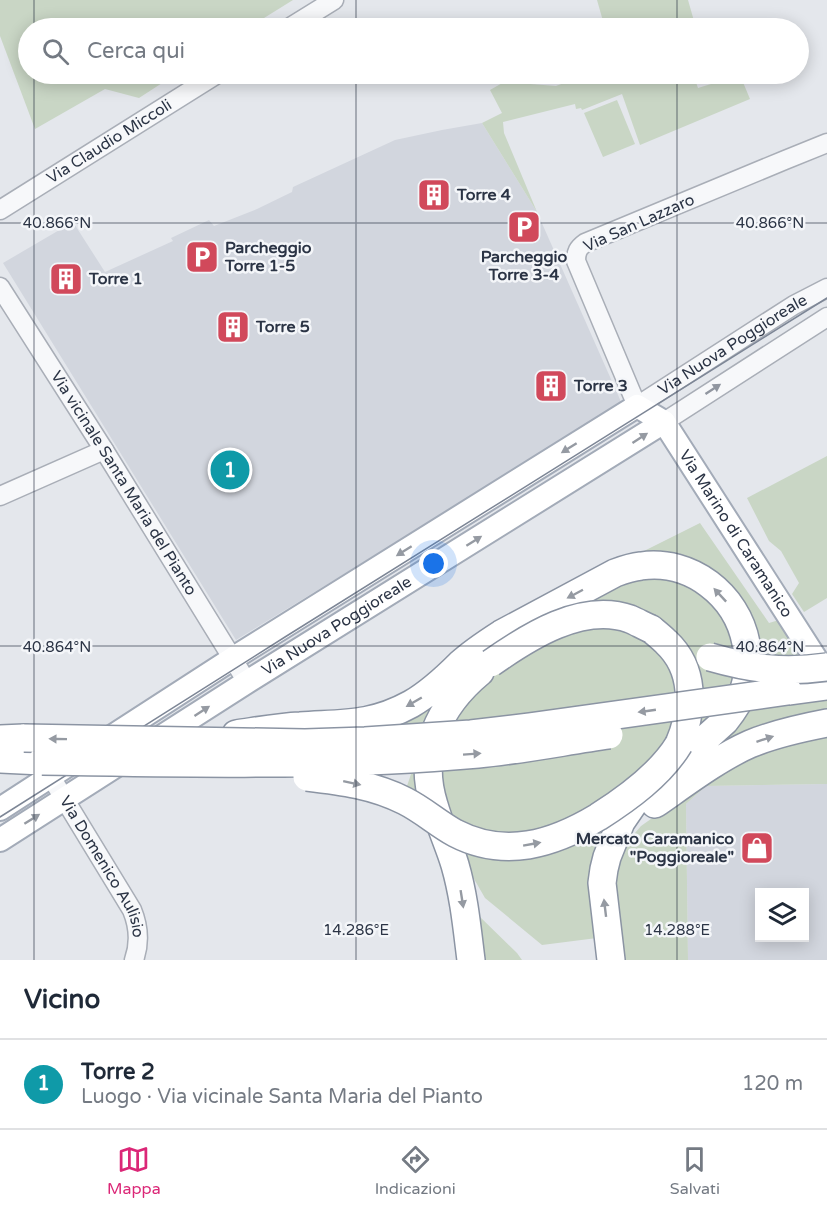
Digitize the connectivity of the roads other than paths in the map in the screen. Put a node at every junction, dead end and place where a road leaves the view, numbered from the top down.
1 (334, 0) edge
2 (305, 18) edge
3 (201, 84) edge
4 (827, 144) edge
5 (0, 210) edge
6 (0, 287) edge
7 (827, 288) edge
8 (827, 317) edge
9 (637, 406) junction
10 (664, 422) junction
11 (104, 450) junction
12 (0, 496) edge
13 (651, 629) junction
14 (232, 659) junction
15 (827, 667) edge
16 (827, 676) edge
17 (247, 682) junction
18 (827, 686) edge
19 (827, 704) edge
20 (827, 723) edge
21 (0, 739) edge
22 (190, 752) junction
23 (0, 759) edge
24 (51, 777) junction
25 (64, 799) junction
26 (0, 809) edge
27 (0, 840) edge
28 (607, 857) junction
29 (134, 960) edge
30 (471, 960) edge
31 (611, 960) edge

1 - 2 street
3 - 5 street, Via Claudio Miccoli
4 - 9 street, Via San Lazzaro
6 - 11 street, Via vicinale Santa Maria del Pianto
7 - 9 street, Via Nuova Poggioreale
10 -> 8 street, Via Nuova Poggioreale
9 - 10 main road
9 -> 14 main road, Via Nuova Poggioreale
10 - 16 main road, Via Marino di Caramanico
17 -> 10 main road, Via Nuova Poggioreale
11 - 12 street
11 - 14 street, Via vicinale Santa Maria del Pianto
13 - 15 highway, bridge
22 -> 13 highway, bridge
13 -> 30 highway, bridge
14 - 17 street, Via vicinale Santa Maria del Pianto
14 - 24 main road, Via Nuova Poggioreale
25 -> 17 main road, Via Nuova Poggioreale
18 -> 22 highway, bridge
22 -> 19 highway, bridge
28 -> 20 highway
22 -> 21 highway, bridge
22 - 23 highway, bridge
28 -> 22 highway, bridge
24 - 25 street, Via Domenico Aulisio
24 - 26 main road, Via Nuova Poggioreale
27 -> 25 main road, Via Nuova Poggioreale
25 - 29 street, Via Domenico Aulisio
31 -> 28 highway

